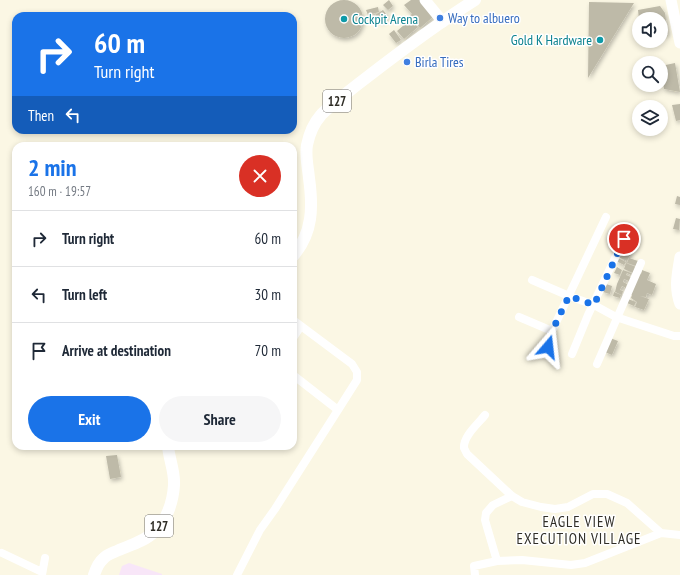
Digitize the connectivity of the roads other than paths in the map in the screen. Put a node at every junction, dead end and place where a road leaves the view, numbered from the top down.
1 (425, 0) edge
2 (474, 0) edge
3 (671, 0) edge
4 (678, 0) edge
5 (680, 11) edge
6 (443, 22) junction
7 (680, 43) edge
8 (606, 216) dead end
9 (624, 239) dead end
10 (297, 251) edge
11 (680, 257) edge
12 (641, 264) dead end
13 (532, 280) dead end
14 (569, 296) junction
15 (680, 304) edge
16 (594, 305) junction
17 (519, 317) dead end
18 (616, 317) junction
19 (297, 323) edge
20 (301, 326) junction
21 (552, 331) junction
22 (297, 332) edge
23 (680, 336) edge
24 (548, 347) dead end
25 (572, 354) dead end
26 (596, 364) dead end
27 (297, 377) edge
28 (338, 410) junction
29 (485, 415) dead end
30 (169, 450) edge
31 (512, 496) junction
32 (661, 533) junction
33 (680, 535) edge
34 (2, 553) dead end
35 (44, 558) dead end
36 (497, 561) junction
37 (42, 573) edge
38 (94, 575) edge
39 (237, 575) edge
40 (475, 575) edge

1 - 6 street
2 - 6 main road, 127
3 - 7 street
4 - 5 street
6 - 10 main road, 127
8 - 14 street
9 - 16 street
11 - 15 street
12 - 18 street
13 - 14 street
14 - 16 street
14 - 21 street
16 - 18 street
16 - 25 street
17 - 21 street
18 - 23 street
18 - 26 street
19 - 20 street
20 - 22 street
20 - 28 street
21 - 24 street
27 - 28 street
28 - 39 street
29 - 31 street
30 - 38 main road, 127
31 - 32 street
31 - 36 street
32 - 33 street
32 - 36 street
34 - 37 street
35 - 37 street
36 - 40 street

